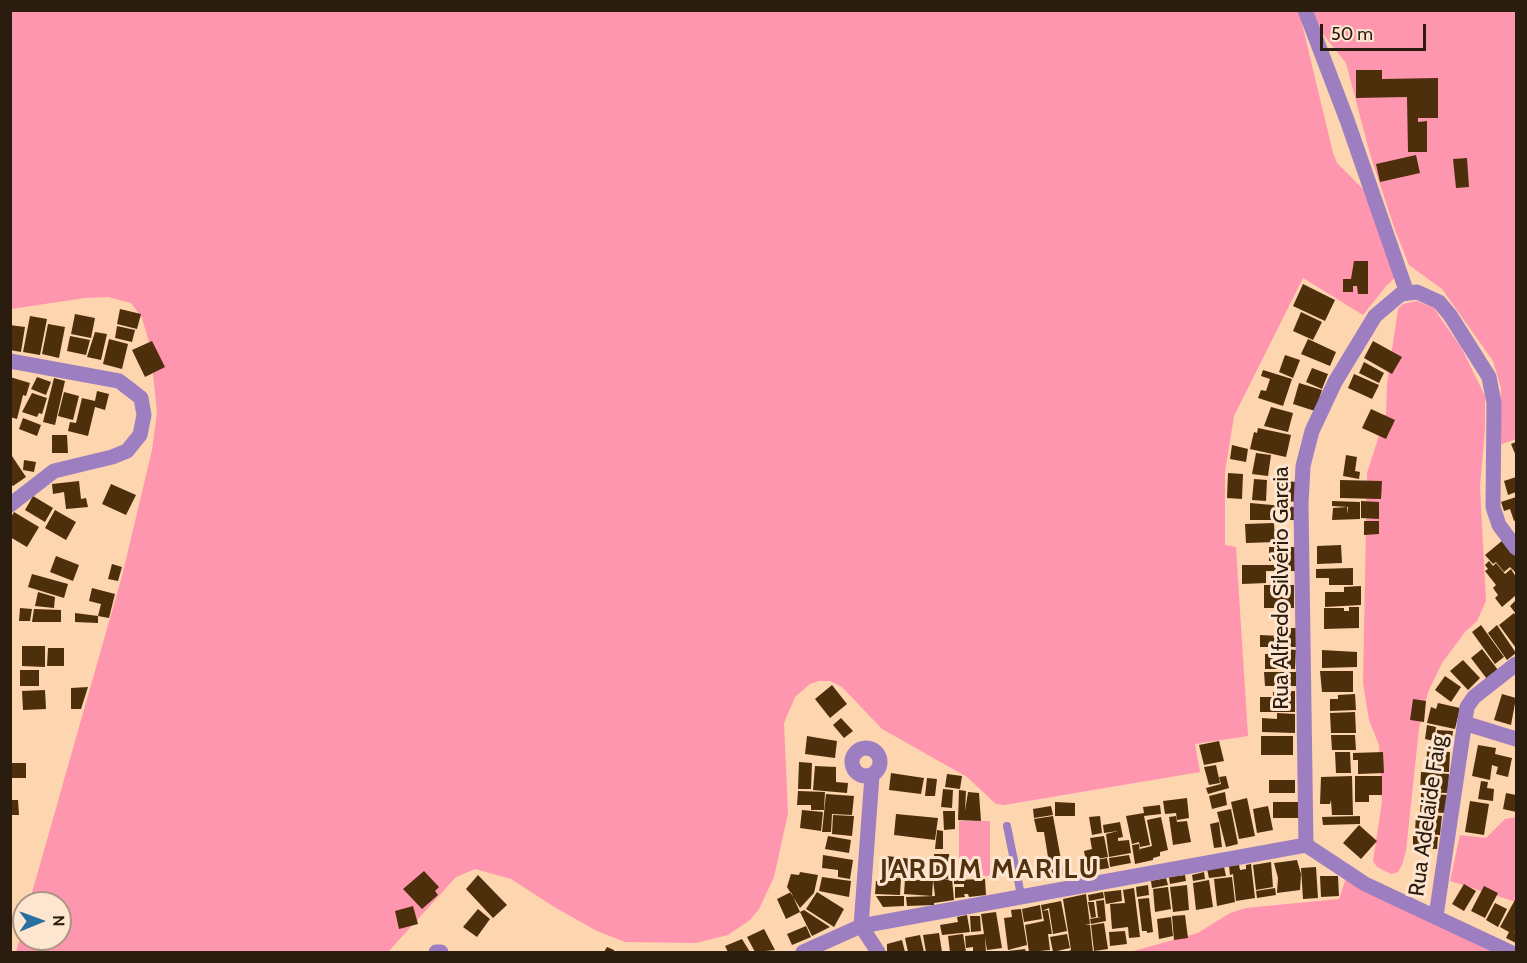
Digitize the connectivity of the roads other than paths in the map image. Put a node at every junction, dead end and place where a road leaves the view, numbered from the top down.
1 (1305, 10) edge
2 (1407, 293) junction
3 (10, 361) edge
4 (10, 505) edge
5 (1516, 548) edge
6 (1516, 664) edge
7 (1464, 723) junction
8 (1516, 739) edge
9 (872, 776) dead end
10 (1007, 826) dead end
11 (1306, 845) junction
12 (1021, 896) junction
13 (1436, 916) junction
14 (861, 926) junction
15 (436, 952) edge
16 (441, 952) edge
17 (803, 952) edge
18 (878, 952) edge
19 (1510, 952) edge

1 - 2 street
2 - 5 street
2 - 11 street, Rua Alfredo Silvério Garcia
3 - 4 street
6 - 7 street, Rua Adelaide Faig
7 - 8 street
7 - 13 street, Rua Adelaide Faig
9 - 14 street
10 - 12 lane
11 - 12 street
11 - 13 street
12 - 14 street
13 - 19 street
14 - 17 street
14 - 18 street
15 - 16 street

